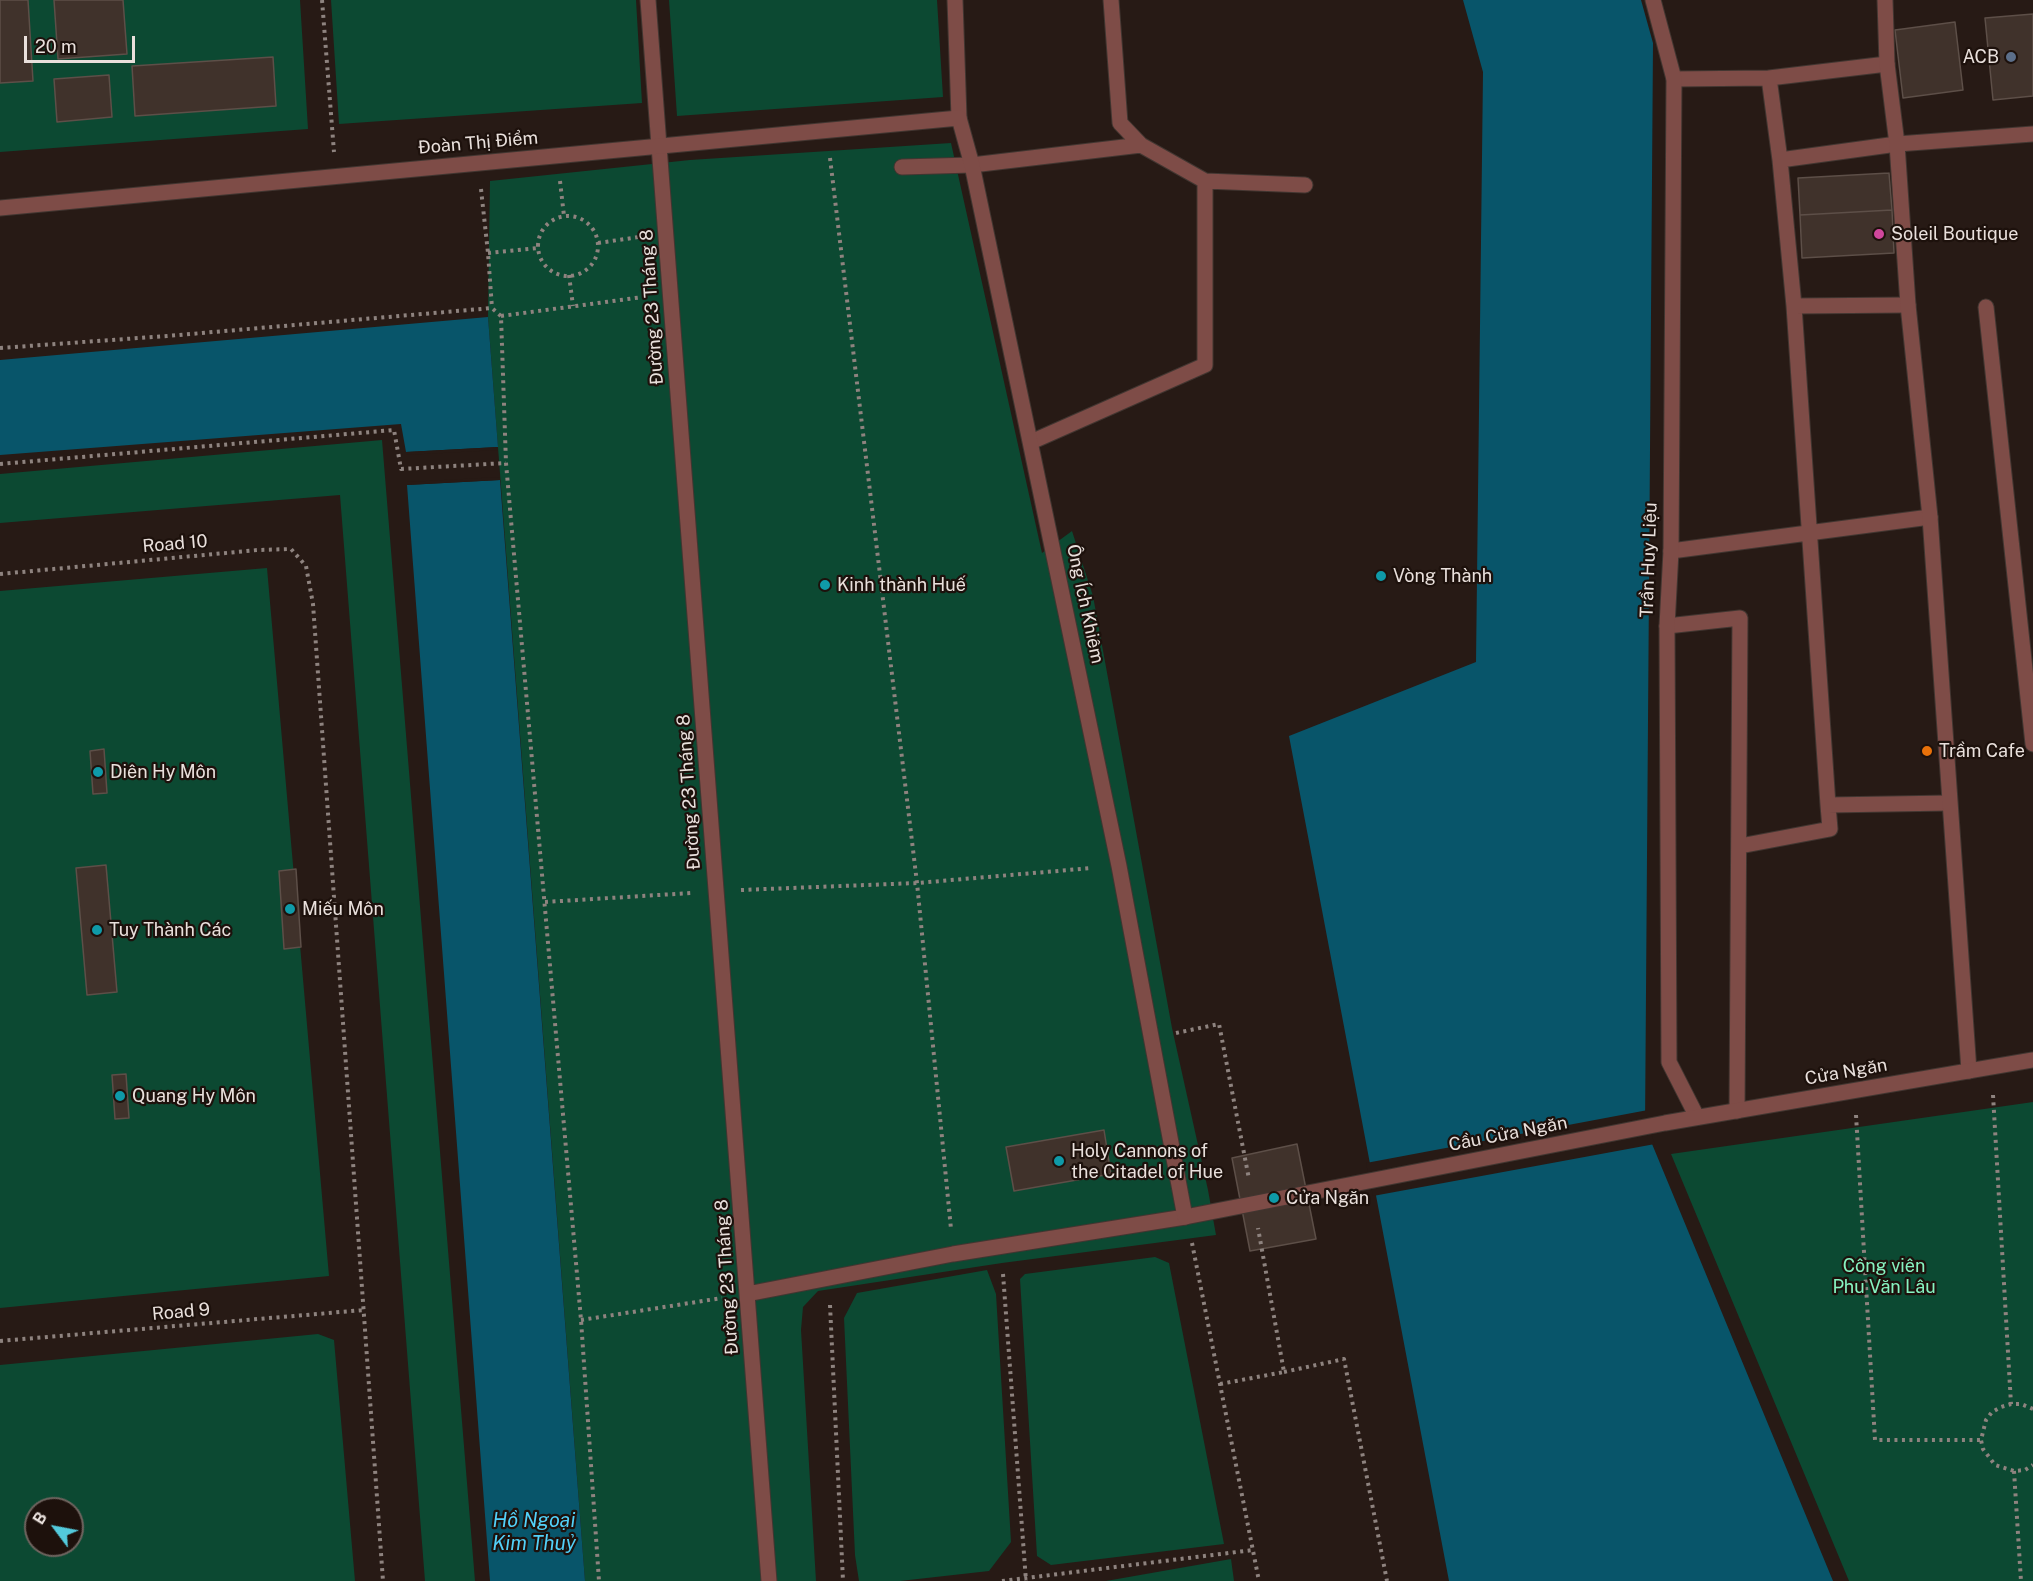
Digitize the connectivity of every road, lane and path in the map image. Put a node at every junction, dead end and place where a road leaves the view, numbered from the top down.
1 (322, 0) edge
2 (648, 0) edge
3 (955, 0) edge
4 (1112, 0) edge
5 (1653, 0) edge
6 (1885, 0) edge
7 (1887, 64) junction
8 (1769, 78) junction
9 (1674, 79) junction
10 (959, 118) junction
11 (827, 130) junction
12 (2033, 134) edge
13 (1897, 144) junction
14 (1141, 145) junction
15 (659, 146) junction
16 (556, 155) junction
17 (1780, 160) junction
18 (478, 163) junction
19 (972, 165) junction
20 (902, 167) dead end
21 (336, 177) junction
22 (1205, 181) junction
23 (1305, 184) dead end
24 (0, 208) edge
25 (564, 216) junction
26 (666, 234) junction
27 (598, 243) junction
28 (538, 248) junction
29 (488, 253) junction
30 (569, 275) junction
31 (671, 294) junction
32 (1908, 305) junction
33 (573, 306) junction
34 (1794, 306) junction
35 (1986, 307) dead end
36 (492, 308) junction
37 (501, 316) junction
38 (0, 348) edge
39 (1031, 442) junction
40 (506, 463) junction
41 (0, 464) edge
42 (1930, 517) junction
43 (1810, 534) junction
44 (1671, 551) junction
45 (0, 574) edge
46 (1666, 626) junction
47 (2033, 742) edge
48 (1949, 802) junction
49 (1828, 805) junction
50 (1740, 846) junction
51 (1119, 866) junction
52 (917, 883) junction
53 (717, 891) junction
54 (545, 902) junction
55 (2033, 1060) edge
56 (1991, 1067) junction
57 (1969, 1071) junction
58 (1854, 1091) junction
59 (1737, 1111) junction
60 (1697, 1118) junction
61 (1665, 1123) joint
62 (1185, 1216) junction
63 (1001, 1246) junction
64 (953, 1254) junction
65 (829, 1278) junction
66 (747, 1294) junction
67 (364, 1310) junction
68 (581, 1320) junction
69 (0, 1341) edge
70 (1284, 1372) dead end
71 (2011, 1404) junction
72 (2033, 1409) edge
73 (1981, 1440) junction
74 (2033, 1465) edge
75 (2014, 1471) junction
76 (1253, 1550) junction
77 (1026, 1580) edge
78 (383, 1581) edge
79 (599, 1581) edge
80 (770, 1581) edge
81 (843, 1581) edge
82 (1002, 1581) edge
83 (1259, 1581) edge
84 (1387, 1581) edge
85 (2021, 1581) edge

1 - 21 path
2 - 15 street, Đường 23 Tháng 8
3 - 10 street, Ông Ích Khiêm
4 - 14 street
5 - 9 street, Trần Huy Liệu
6 - 7 street
7 - 8 street
7 - 13 street
8 - 9 street
8 - 17 street
9 - 44 street, Trần Huy Liệu
10 - 11 street, Đoàn Thị Điểm
10 - 19 street, Ông Ích Khiêm
11 - 15 street, Đoàn Thị Điểm
11 - 52 path
12 - 13 street
13 - 17 street
13 - 32 street
14 - 19 street
14 - 22 street
15 - 16 street, Đoàn Thị Điểm
15 - 26 street, Đường 23 Tháng 8
16 - 18 street, Đoàn Thị Điểm
16 - 25 path
17 - 34 street
18 - 21 street, Đoàn Thị Điểm
18 - 29 path
19 - 20 street
19 - 39 street, Ông Ích Khiêm
21 - 24 street, Đoàn Thị Điểm
22 - 23 street
22 - 39 street
25 - 27 path
25 - 28 path
26 - 27 path
26 - 31 street, Đường 23 Tháng 8
27 - 30 path
28 - 29 path
28 - 30 path
29 - 36 path
30 - 33 path
31 - 33 path
31 - 53 street, Đường 23 Tháng 8
32 - 34 street
32 - 42 street
33 - 37 path
34 - 43 street
35 - 47 street
36 - 37 path
36 - 38 path
37 - 40 path
39 - 51 street, Ông Ích Khiêm
40 - 41 path
40 - 54 path
42 - 43 street
42 - 48 street
43 - 44 street
43 - 49 street
44 - 46 street, Trần Huy Liệu
45 - 67 path, Road 10
46 - 50 street
46 - 60 street, Trần Huy Liệu
48 - 49 street
48 - 57 street
49 - 50 street
50 - 59 street
51 - 52 path
51 - 62 street, Ông Ích Khiêm
52 - 53 path
52 - 64 path
53 - 54 path
53 - 66 street, Đường 23 Tháng 8
54 - 68 path
55 - 56 street, Cửa Ngăn
56 - 57 street, Cửa Ngăn
56 - 71 path
57 - 58 street, Cửa Ngăn
58 - 59 street, Cửa Ngăn
58 - 73 path
59 - 60 street, Cửa Ngăn
60 - 61 street, Cửa Ngăn
61 - 62 street, Cầu Cửa Ngăn
62 - 63 street
62 - 76 path
63 - 64 street
63 - 77 path
64 - 65 street
65 - 66 street
65 - 81 path
66 - 68 path
66 - 80 street, Đường 23 Tháng 8
67 - 69 path, Road 9
67 - 78 path
68 - 79 path
70 - 84 path
71 - 72 path
71 - 73 path
73 - 75 path
74 - 75 path
75 - 85 path
76 - 77 path
76 - 83 path
77 - 82 path

